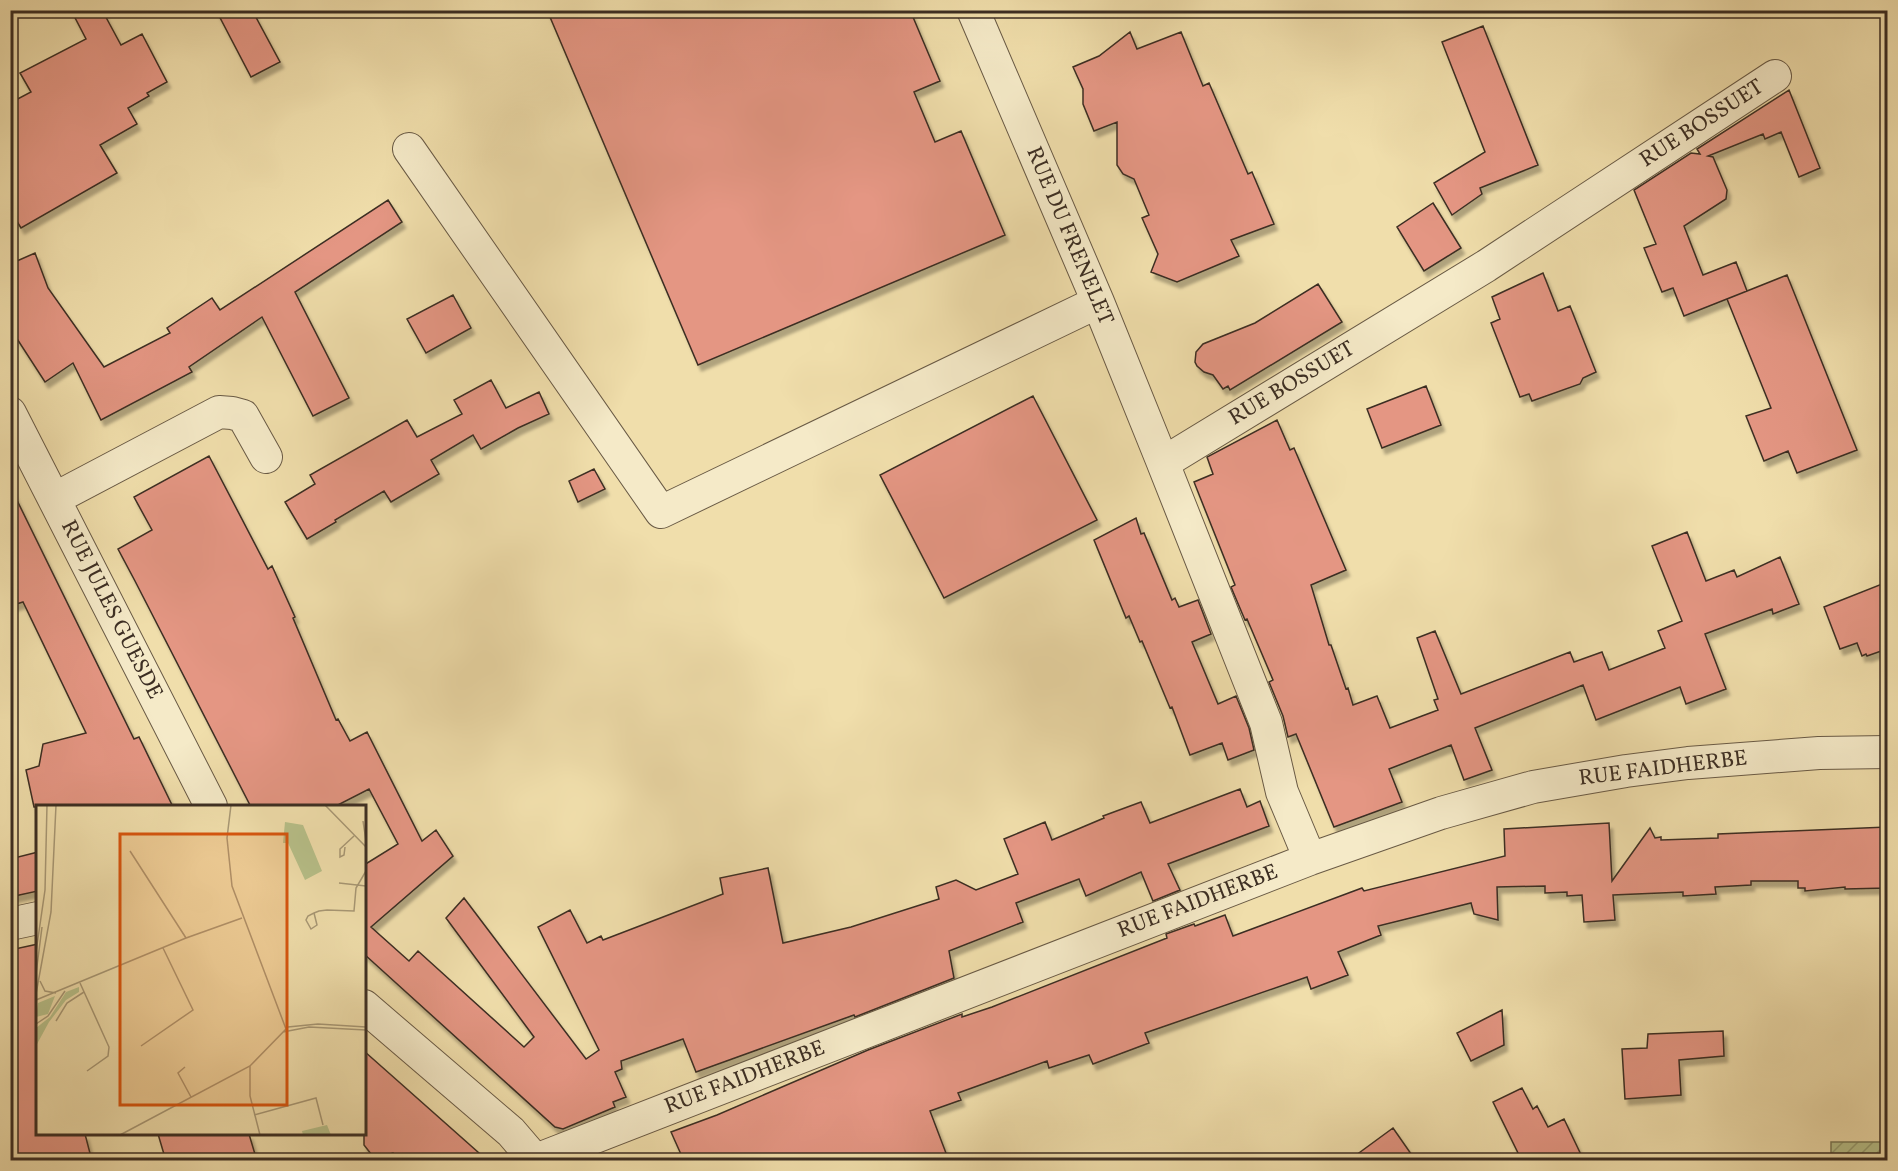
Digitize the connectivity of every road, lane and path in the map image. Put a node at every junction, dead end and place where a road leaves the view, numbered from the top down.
1 (973, 10) edge
2 (1775, 76) dead end
3 (409, 149) dead end
4 (1098, 302) junction
5 (10, 413) edge
6 (266, 457) dead end
7 (1163, 463) junction
8 (54, 499) junction
9 (1887, 752) edge
10 (211, 805) edge
11 (1310, 859) junction
12 (36, 918) edge
13 (10, 924) edge
14 (366, 1008) edge
15 (453, 1084) junction
16 (512, 1161) edge
17 (535, 1161) edge

1 - 4 street, RUE DU FRENELET
2 - 7 street, RUE BOSSUET
3 - 4 street
4 - 7 street, RUE DU FRENELET
5 - 8 street, RUE JULES GUESDE
6 - 8 street
7 - 11 street
8 - 10 street, RUE JULES GUESDE
9 - 11 street, RUE FAIDHERBE
11 - 17 street, RUE FAIDHERBE
12 - 13 street
14 - 15 street
15 - 16 street
15 - 17 street

